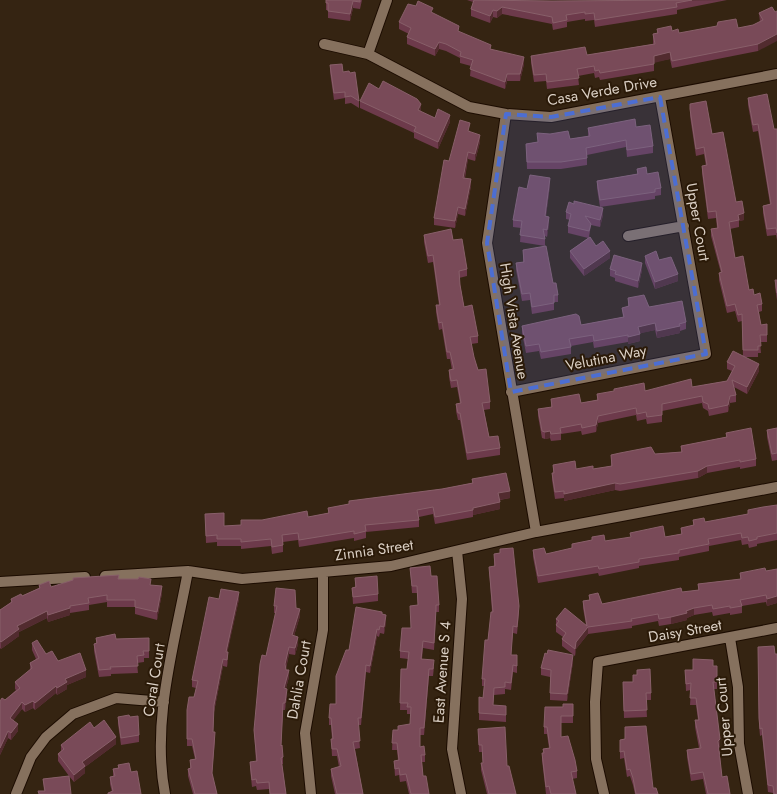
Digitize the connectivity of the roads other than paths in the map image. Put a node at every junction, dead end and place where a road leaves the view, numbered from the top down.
1 (387, 0) edge
2 (324, 44) dead end
3 (368, 54) junction
4 (777, 74) edge
5 (660, 97) junction
6 (506, 114) junction
7 (684, 226) junction
8 (628, 236) dead end
9 (706, 354) joint
10 (511, 392) junction
11 (777, 488) edge
12 (536, 532) junction
13 (457, 551) junction
14 (188, 571) junction
15 (322, 572) junction
16 (0, 582) edge
17 (777, 628) edge
18 (730, 638) junction
19 (164, 702) junction
20 (16, 794) edge
21 (165, 794) edge
22 (311, 794) edge
23 (461, 794) edge
24 (604, 794) edge
25 (748, 794) edge

1 - 3 street
2 - 3 street, Casa Verde Drive
3 - 6 street, Casa Verde Drive
4 - 5 street, Casa Verde Drive
5 - 6 street, Casa Verde Drive
5 - 7 street, Upper Court
6 - 10 street, High Vista Avenue
7 - 8 street
7 - 9 street, Upper Court
9 - 10 street, Velutina Way
10 - 12 street, High Vista Avenue
11 - 12 street, Zinnia Street
12 - 13 street, Zinnia Street
13 - 15 street, Zinnia Street
13 - 23 street, East Avenue S 4
14 - 15 street, Zinnia Street
14 - 16 street, Zinnia Street
14 - 19 street, Coral Court
15 - 22 street, Dahlia Court
17 - 18 street, Daisy Street
18 - 24 street, Daisy Street
18 - 25 street, Upper Court
19 - 20 street
19 - 21 street, Coral Court

